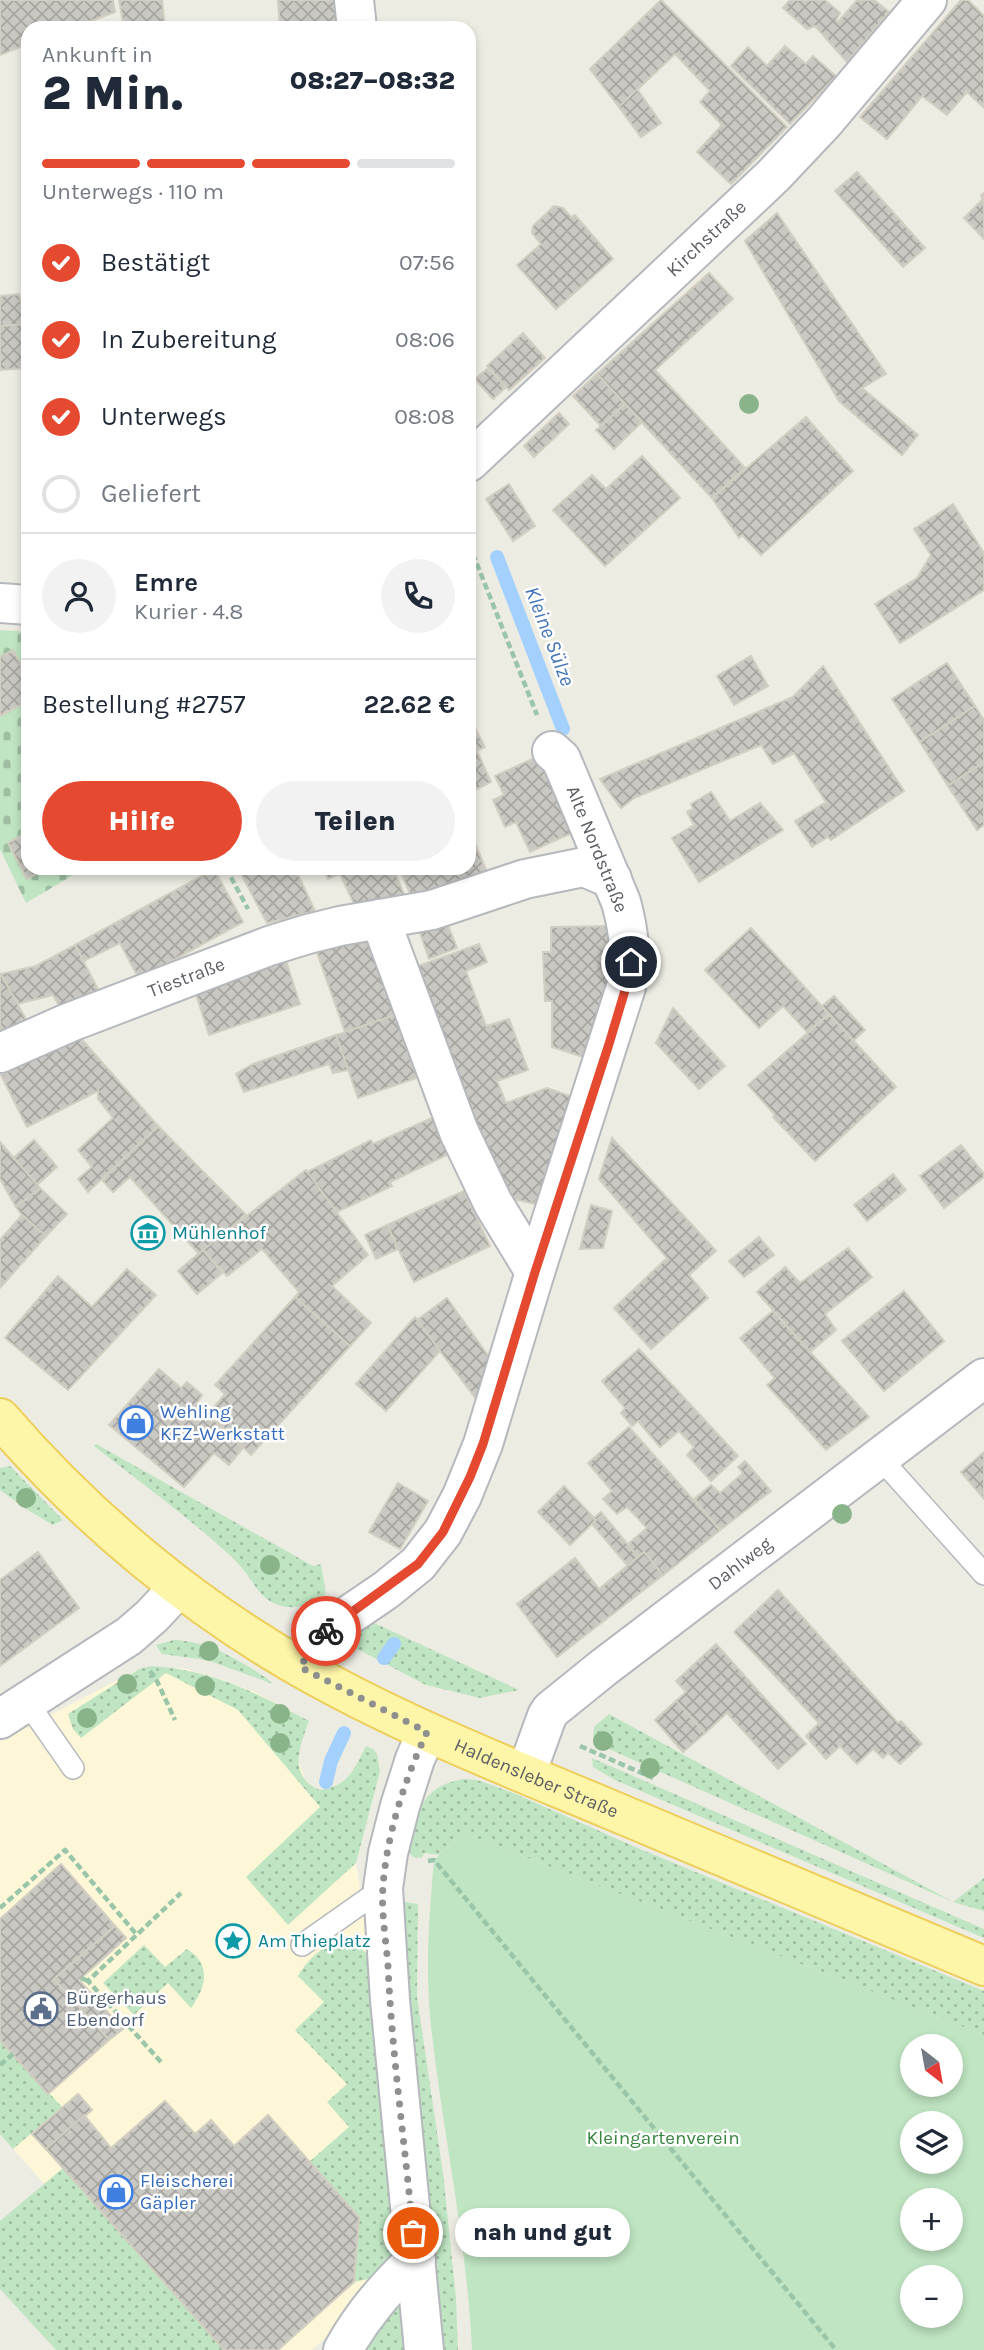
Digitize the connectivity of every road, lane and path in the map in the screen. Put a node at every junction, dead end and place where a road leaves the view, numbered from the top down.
1 (354, 0) edge
2 (927, 0) edge
3 (356, 21) edge
4 (476, 455) edge
5 (476, 561) edge
6 (0, 603) edge
7 (21, 604) edge
8 (552, 751) joint
9 (612, 879) junction
10 (380, 919) junction
11 (0, 1053) edge
12 (535, 1272) junction
13 (984, 1378) edge
14 (0, 1418) edge
15 (880, 1458) junction
16 (984, 1574) edge
17 (179, 1587) junction
18 (150, 1664) dead end
19 (315, 1676) junction
20 (14, 1711) edge
21 (175, 1720) dead end
22 (411, 1724) junction
23 (73, 1768) dead end
24 (526, 1774) junction
25 (434, 1860) dead end
26 (383, 1888) junction
27 (181, 1893) dead end
28 (0, 1908) edge
29 (137, 1935) junction
30 (302, 1945) dead end
31 (984, 1966) edge
32 (81, 1978) dead end
33 (88, 1981) junction
34 (13, 2054) dead end
35 (161, 2063) dead end
36 (0, 2065) edge
37 (416, 2259) junction
38 (343, 2350) edge
39 (424, 2350) edge
40 (836, 2350) edge

1 - 3 street
2 - 4 street, Kirchstraße
5 - 8 path
6 - 7 street
8 - 9 street, Alte Nordstraße
9 - 10 street, Tiestraße
9 - 12 street, Alte Nordstraße
10 - 11 street, Tiestraße
10 - 12 street
12 - 19 street, Alte Nordstraße
13 - 15 street, Dahlweg
14 - 17 main road, Haldensleber Straße
15 - 16 lane
15 - 24 street, Dahlweg
17 - 19 main road, Haldensleber Straße
17 - 20 street
18 - 21 path
19 - 22 main road, Haldensleber Straße
20 - 23 lane
22 - 24 main road, Haldensleber Straße
22 - 26 street
24 - 31 main road, Haldensleber Straße
25 - 40 path
26 - 30 lane
26 - 37 street
27 - 29 path
28 - 29 path
29 - 33 path
32 - 33 path
33 - 35 path
34 - 36 path
37 - 38 street
37 - 39 street

